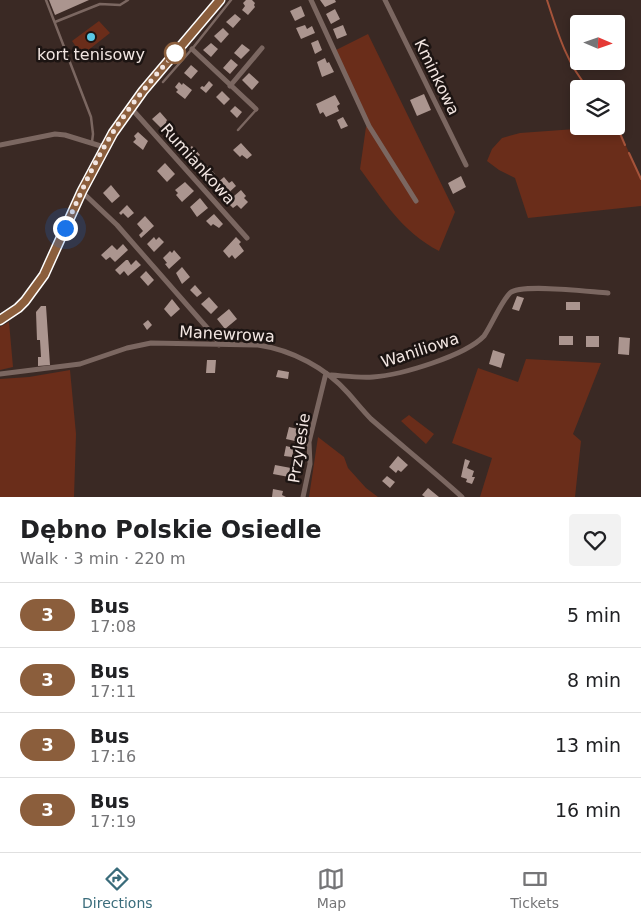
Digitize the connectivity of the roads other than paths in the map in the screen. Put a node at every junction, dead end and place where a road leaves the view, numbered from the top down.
1 (46, 0) edge
2 (128, 0) edge
3 (220, 0) edge
4 (231, 0) edge
5 (311, 0) edge
6 (385, 0) edge
7 (55, 22) junction
8 (262, 48) dead end
9 (192, 49) junction
10 (177, 50) junction
11 (185, 57) junction
12 (163, 82) dead end
13 (230, 86) junction
14 (131, 108) junction
15 (256, 108) joint
16 (238, 130) dead end
17 (92, 143) junction
18 (0, 145) edge
19 (104, 147) junction
20 (466, 165) dead end
21 (82, 191) junction
22 (416, 201) dead end
23 (247, 238) dead end
24 (608, 293) dead end
25 (0, 320) edge
26 (219, 345) junction
27 (0, 374) edge
28 (328, 374) junction
29 (304, 497) edge
30 (462, 497) edge

1 - 7 lane
2 - 7 lane
3 - 10 street
4 - 9 lane
5 - 22 street
6 - 20 street, Kminkowa
7 - 17 lane
8 - 13 street
9 - 11 lane
9 - 13 street
10 - 11 lane
10 - 14 street
11 - 12 lane
13 - 15 street
14 - 19 street
14 - 23 street, Rumiankowa
15 - 16 lane
17 - 18 street
17 - 19 street
19 - 21 street
21 - 25 street
21 - 26 street
24 - 28 street, Waniliowa
26 - 27 street, Manewrowa
26 - 28 street, Manewrowa
28 - 29 street, Przylesie
28 - 30 street, Manewrowa

